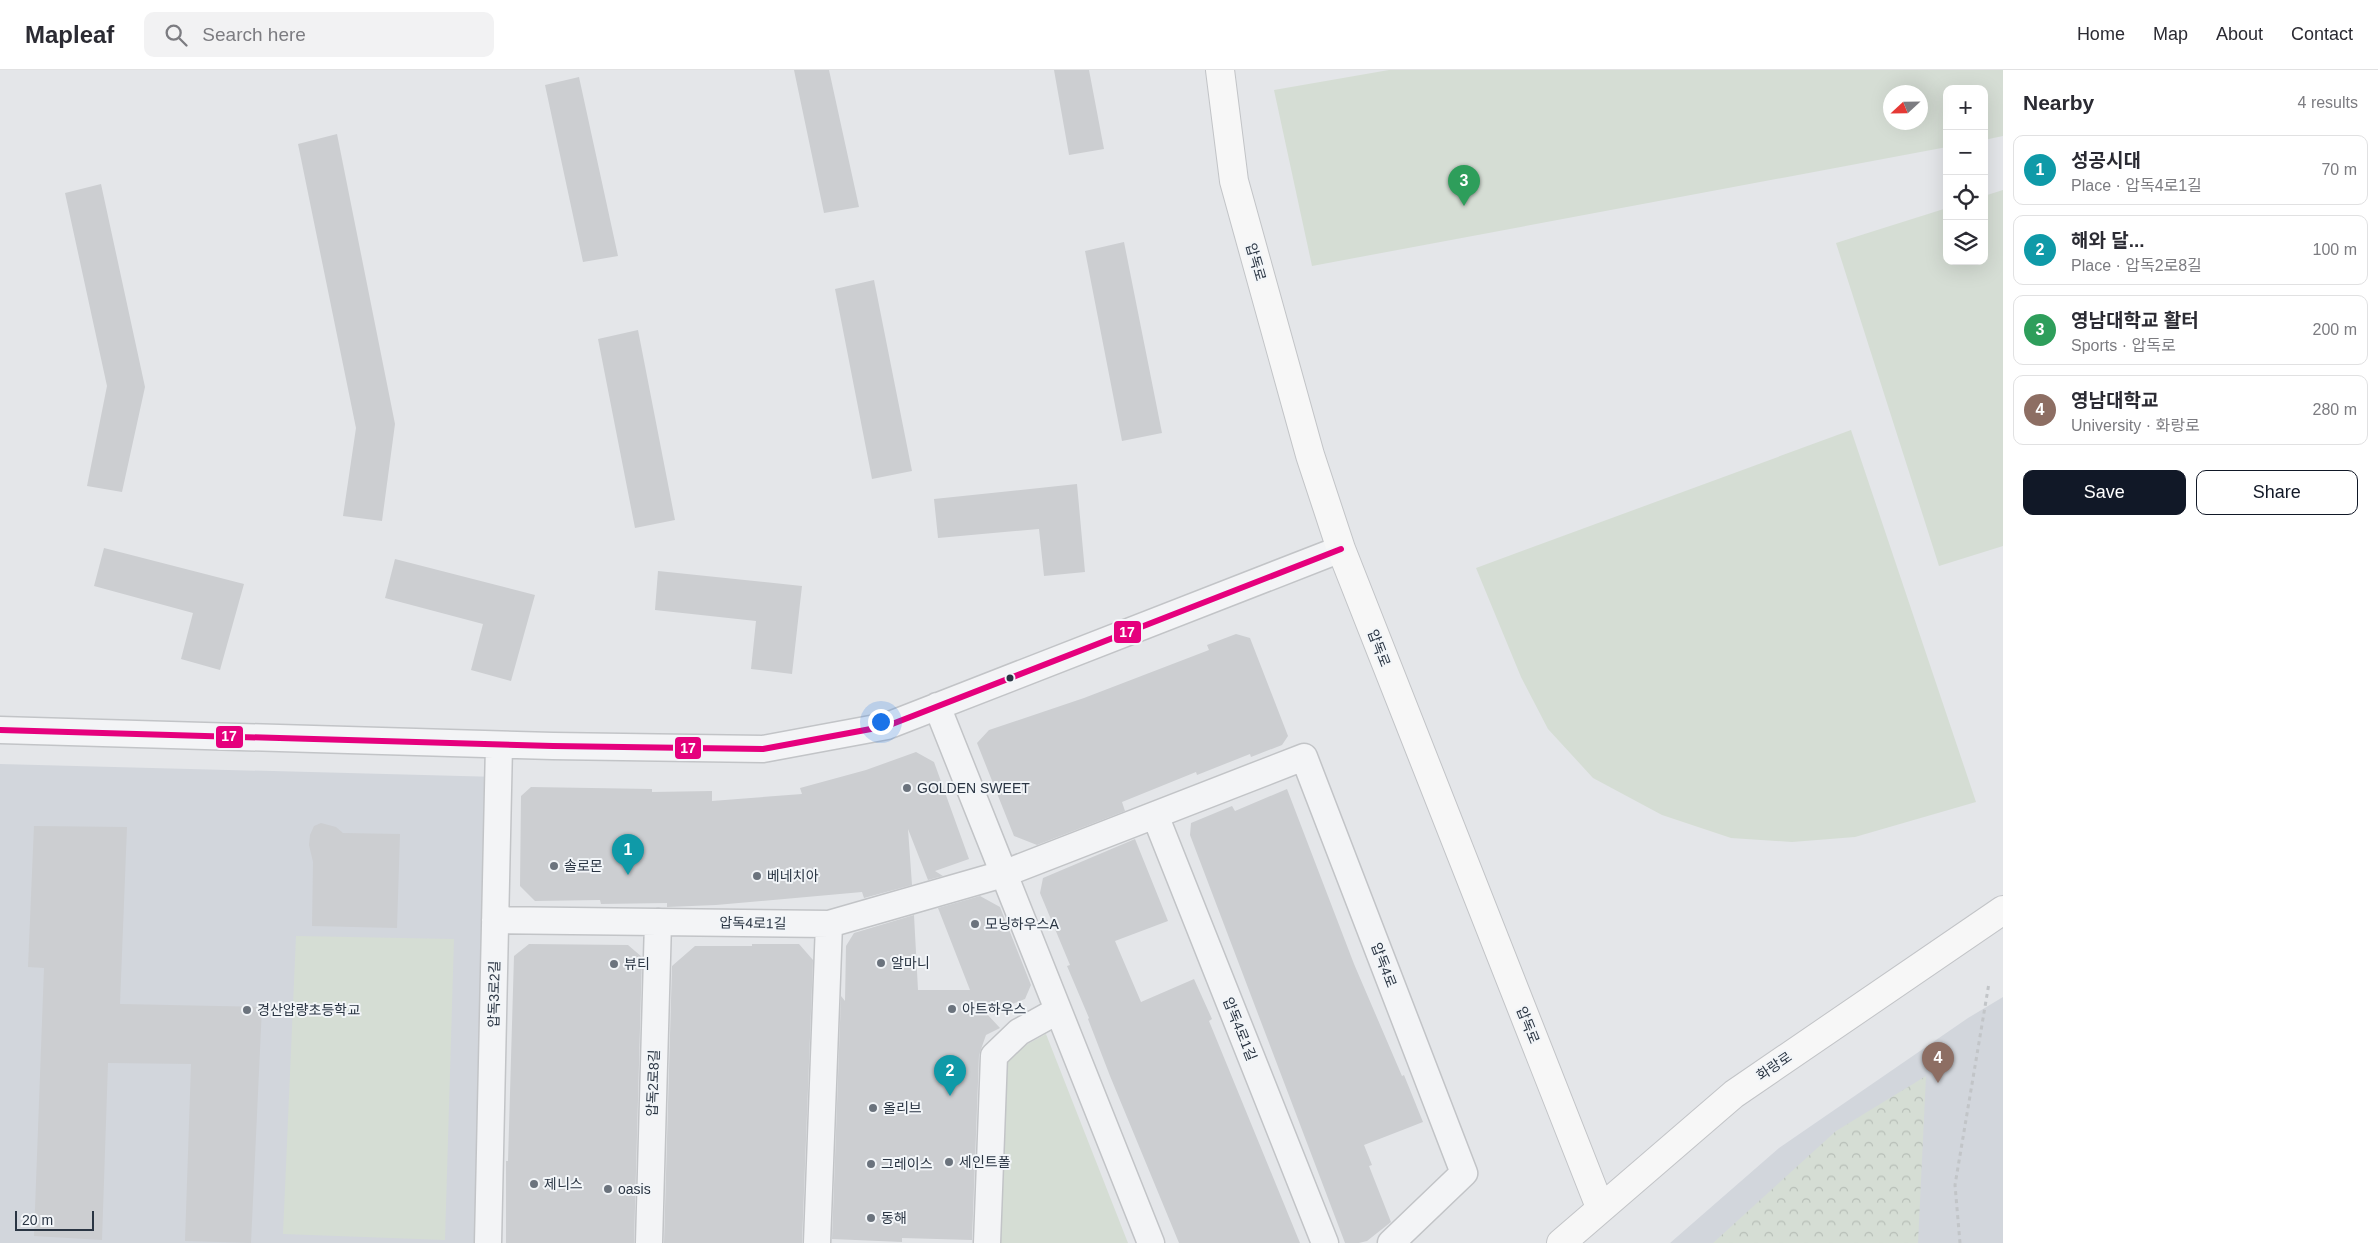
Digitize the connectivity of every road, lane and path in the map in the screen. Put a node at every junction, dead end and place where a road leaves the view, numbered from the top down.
1 (1220, 70) edge
2 (1341, 549) junction
3 (938, 706) junction
4 (0, 730) edge
5 (499, 745) junction
6 (1304, 757) joint
7 (1154, 815) junction
8 (1003, 874) junction
9 (2003, 910) edge
10 (495, 920) junction
11 (658, 922) junction
12 (829, 924) junction
13 (1990, 983) dead end
14 (1057, 1011) junction
15 (1600, 1207) junction
16 (488, 1243) edge
17 (648, 1243) edge
18 (818, 1243) edge
19 (987, 1243) edge
20 (1151, 1243) edge
21 (1325, 1243) edge
22 (1390, 1243) edge
23 (1561, 1243) edge
24 (1960, 1243) edge

1 - 2 street, 압독로
2 - 3 street
2 - 15 street, 압독로
3 - 5 street
3 - 8 street
4 - 5 street
5 - 10 street, 압독3로2길
6 - 7 street, 압독4로1길
6 - 22 street, 압독4로
7 - 8 street, 압독4로1길
7 - 21 street, 압독4로1길
8 - 12 street, 압독4로1길
8 - 14 street
9 - 15 street, 화랑로
10 - 11 street, 압독4로1길
10 - 16 street, 압독3로2길
11 - 12 street, 압독4로1길
11 - 17 street, 압독2로8길
12 - 18 street
13 - 24 path
14 - 19 street
14 - 20 street
15 - 23 street, 화랑로

